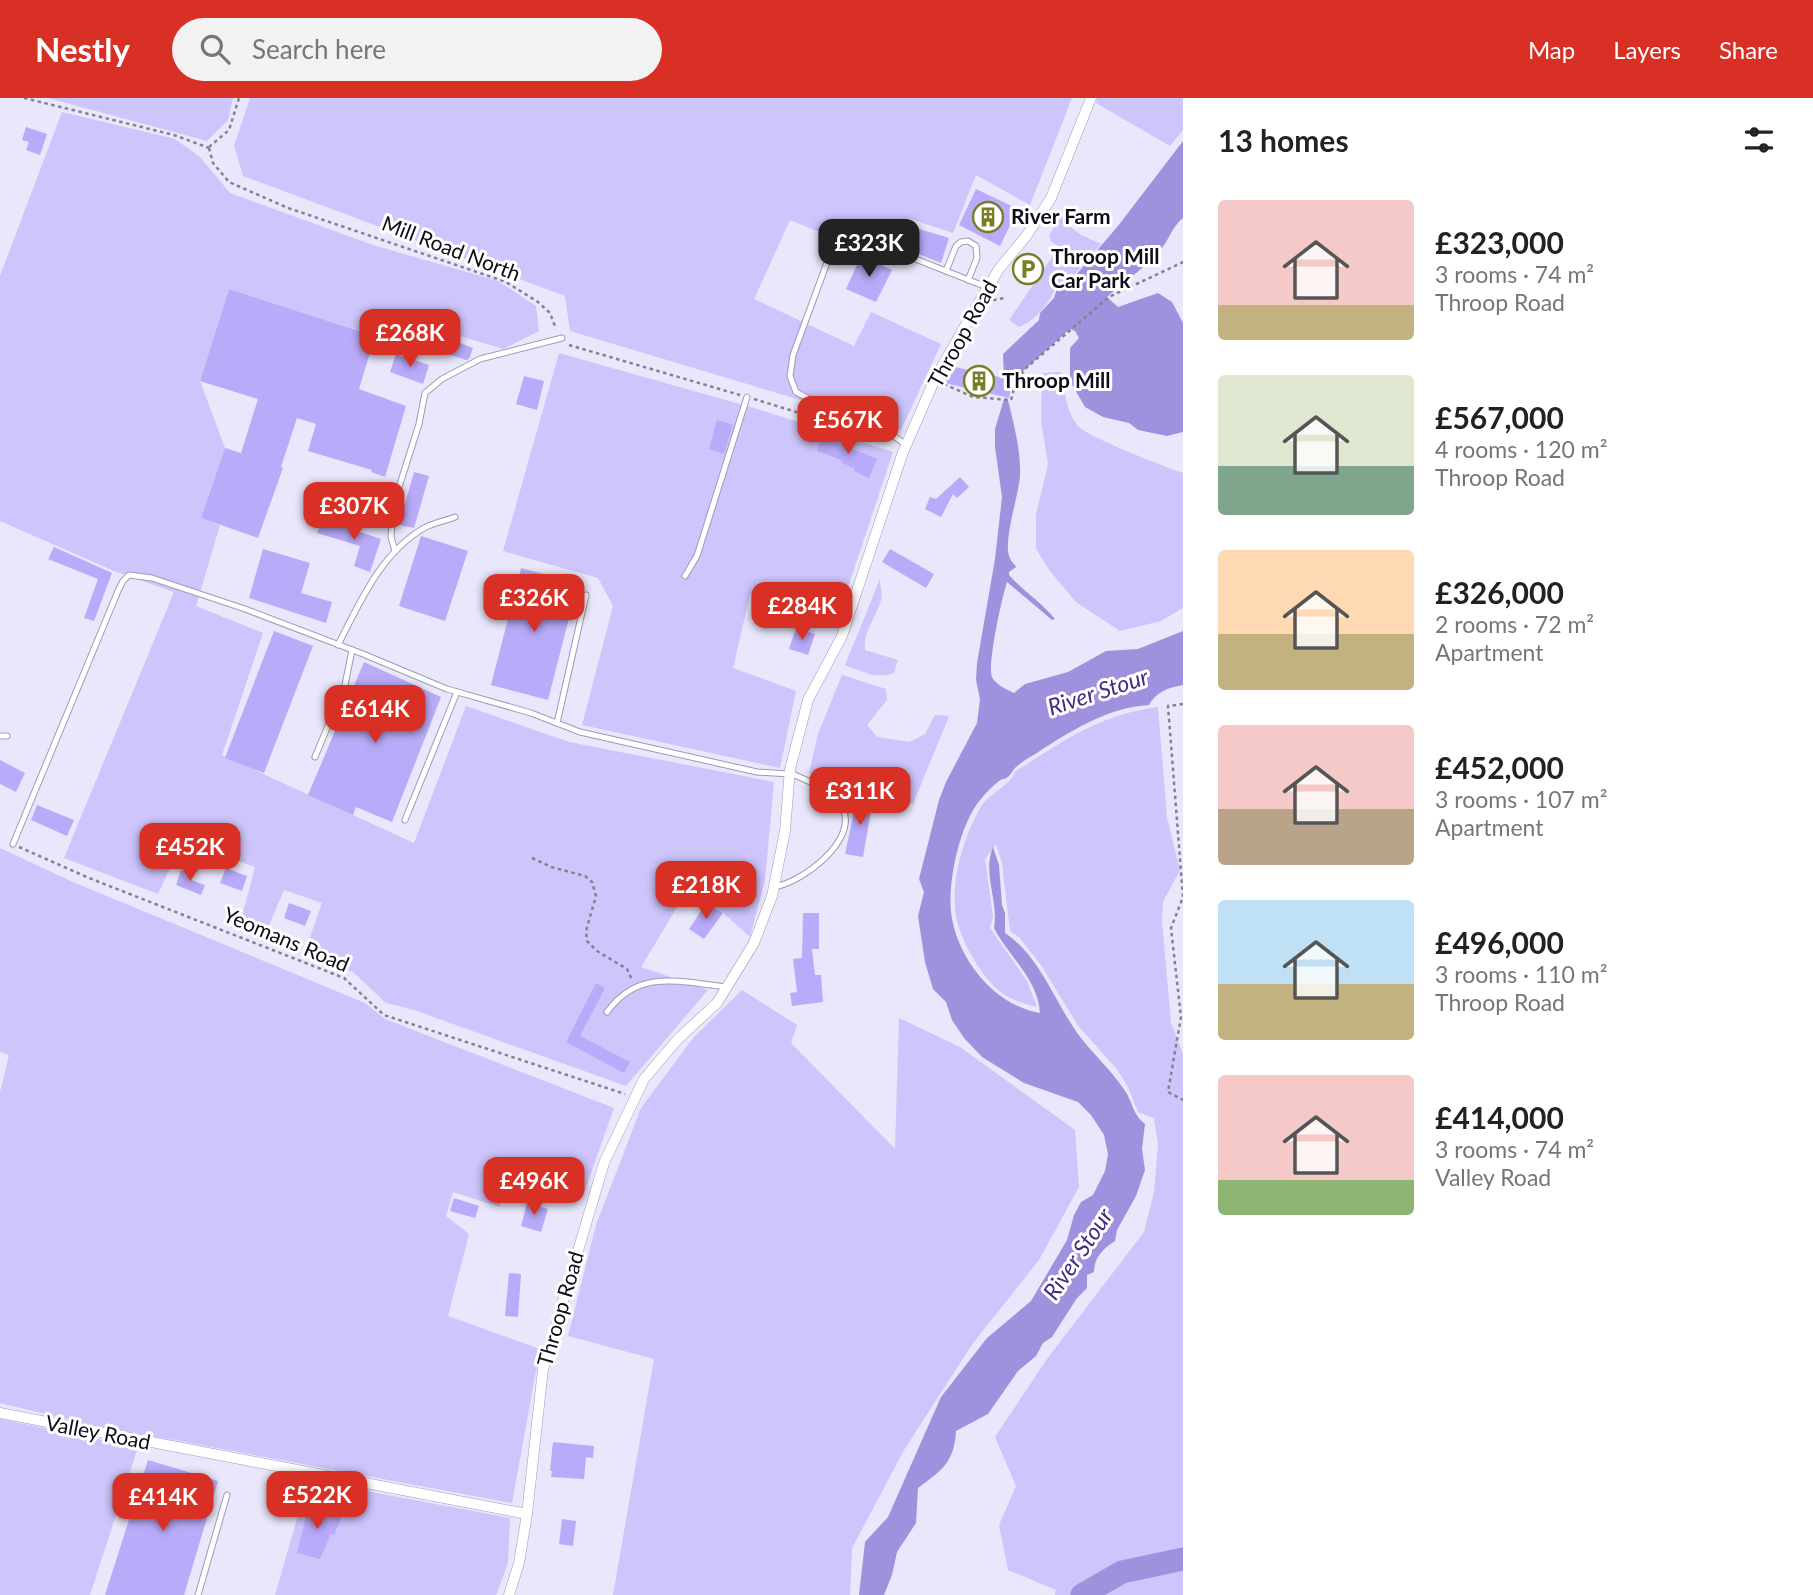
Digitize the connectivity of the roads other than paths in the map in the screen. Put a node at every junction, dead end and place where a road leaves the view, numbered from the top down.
1 (1091, 98) edge
2 (871, 238) dead end
3 (832, 249) dead end
4 (946, 271) junction
5 (968, 280) junction
6 (989, 288) junction
7 (562, 338) road end
8 (747, 397) road end
9 (906, 445) junction
10 (455, 517) dead end
11 (395, 551) junction
12 (685, 576) dead end
13 (586, 595) dead end
14 (338, 645) junction
15 (352, 650) junction
16 (457, 692) junction
17 (558, 723) junction
18 (314, 757) dead end
19 (790, 774) junction
20 (405, 820) dead end
21 (13, 844) road end
22 (774, 887) junction
23 (727, 987) junction
24 (607, 1012) dead end
25 (0, 1413) edge
26 (227, 1495) dead end
27 (527, 1514) junction
28 (198, 1595) edge
29 (509, 1595) edge

1 - 6 street, Throop Road
2 - 4 lane
3 - 9 lane
4 - 5 lane
4 - 5 lane
5 - 6 lane
6 - 9 street, Throop Road
7 - 11 lane
8 - 12 lane
9 - 19 street, Throop Road
10 - 11 lane
11 - 14 lane
13 - 17 lane
14 - 15 lane
14 - 21 lane
15 - 16 lane
15 - 18 lane
16 - 17 lane
16 - 20 lane
17 - 19 lane
19 - 22 street, Throop Road
19 - 22 lane
22 - 23 street, Throop Road
23 - 24 lane
23 - 27 street, Throop Road
25 - 27 street, Valley Road
26 - 28 lane
27 - 29 street, Throop Road

